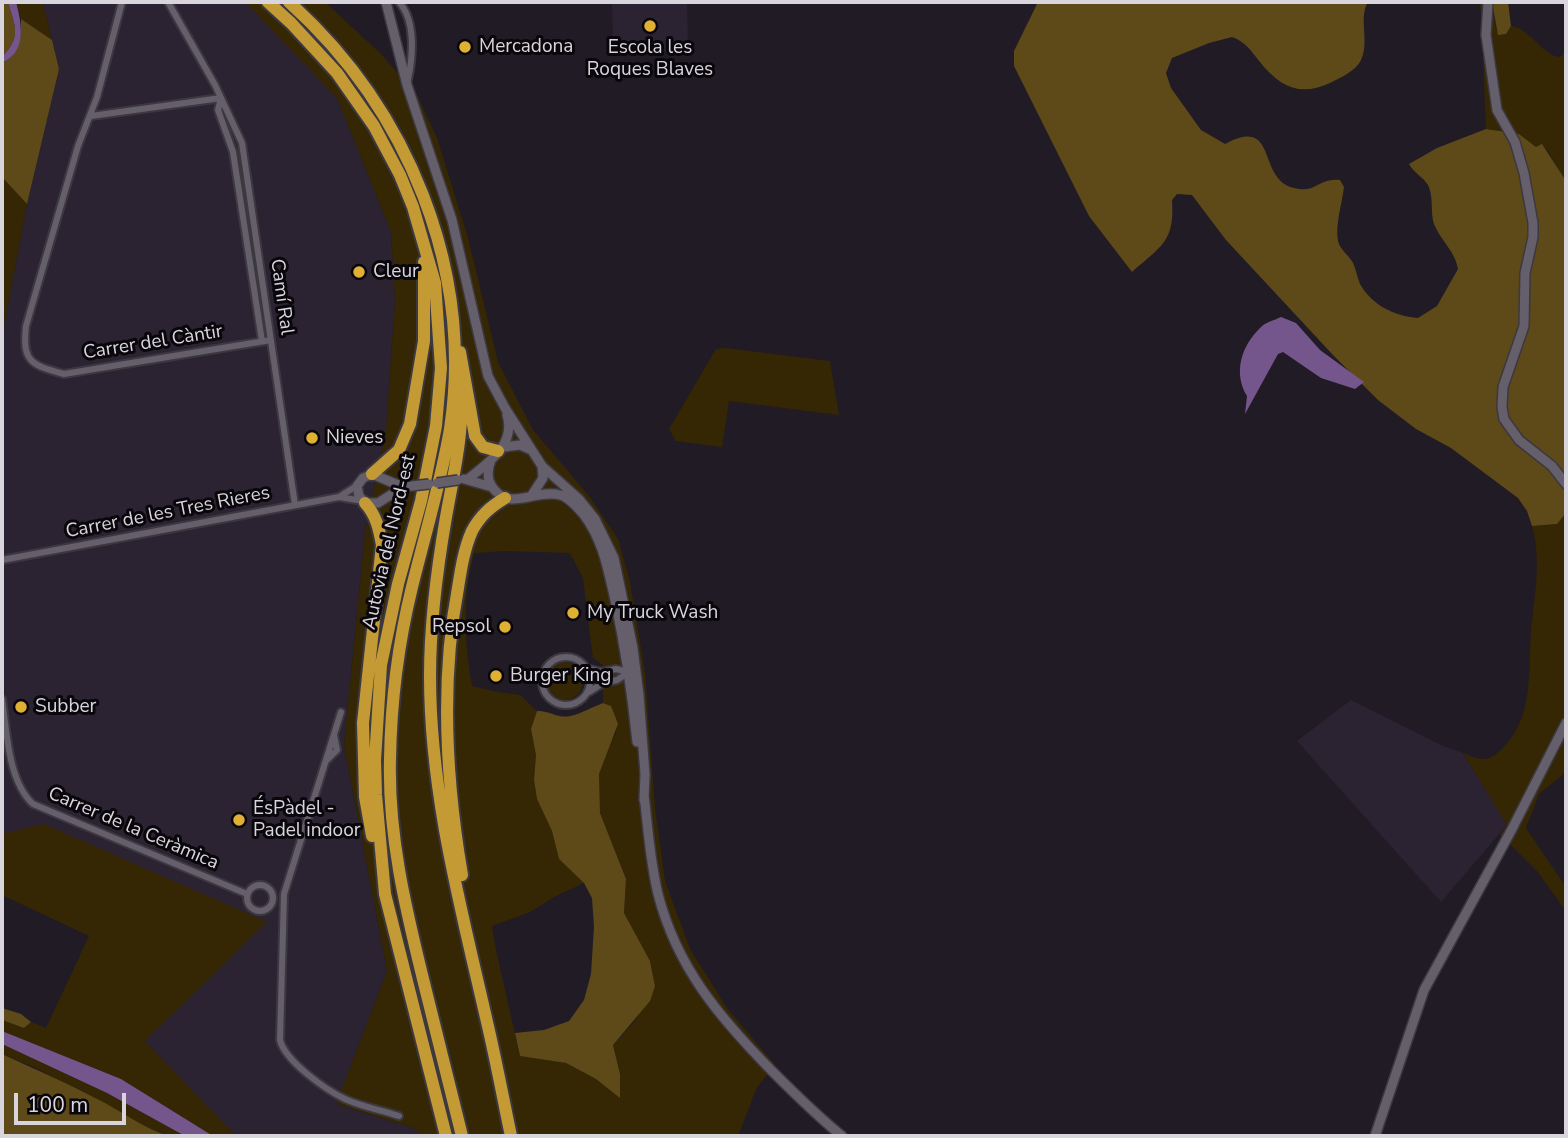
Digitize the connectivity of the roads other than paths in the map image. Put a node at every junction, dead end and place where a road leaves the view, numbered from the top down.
1 (122, 2) edge
2 (168, 2) edge
3 (268, 2) edge
4 (289, 2) edge
5 (386, 2) edge
6 (399, 2) edge
7 (1488, 2) edge
8 (407, 85) junction
9 (221, 98) junction
10 (91, 116) junction
11 (426, 255) junction
12 (271, 340) junction
13 (261, 341) junction
14 (456, 341) junction
15 (456, 362) junction
16 (505, 408) junction
17 (533, 451) junction
18 (498, 452) junction
19 (542, 466) junction
20 (378, 477) junction
21 (463, 480) junction
22 (1566, 484) edge
23 (358, 485) junction
24 (403, 487) junction
25 (492, 487) junction
26 (532, 495) junction
27 (340, 497) junction
28 (505, 498) junction
29 (383, 499) junction
30 (364, 502) junction
31 (295, 505) junction
32 (2, 560) edge
33 (629, 651) junction
34 (586, 668) junction
35 (616, 669) junction
36 (629, 672) junction
37 (617, 680) junction
38 (587, 693) junction
39 (635, 694) junction
40 (2, 699) edge
41 (341, 712) dead end
42 (1566, 723) edge
43 (247, 894) junction
44 (385, 894) junction
45 (487, 1020) junction
46 (399, 1116) dead end
47 (446, 1136) edge
48 (462, 1136) edge
49 (511, 1136) edge
50 (842, 1136) edge
51 (1375, 1136) edge

1 - 10 street
2 - 9 street, Camí Ral
3 - 11 highway, Autovia del Nord-est
4 - 14 highway, Autovia del Nord-est
5 - 8 main road
6 - 8 street
7 - 22 main road
8 - 16 main road
9 - 10 street
9 - 12 street, Camí Ral
9 - 13 street, Camí Ral
10 - 13 street, Carrer del Càntir
11 - 20 highway
11 - 44 highway, Autovia del Nord-est
12 - 13 street, Carrer del Càntir
12 - 31 street, Camí Ral
14 - 15 highway, Autovia del Nord-est
14 - 18 highway
15 - 45 highway
15 - 48 highway, Autovia del Nord-est
16 - 17 main road
16 - 18 main road
17 - 18 main road
17 - 19 main road
18 - 21 main road
18 - 25 main road
19 - 26 main road
19 - 33 main road
20 - 23 main road
20 - 24 main road
20 - 29 main road
21 - 24 main road, bridge
21 - 25 main road
23 - 27 street, Carrer de les Tres Rieres
23 - 30 main road
24 - 29 main road
25 - 28 main road
26 - 28 main road
26 - 33 main road
27 - 30 street, Carrer de les Tres Rieres
27 - 31 street, Carrer de les Tres Rieres
28 - 45 highway
29 - 30 main road
30 - 44 highway
31 - 32 street, Carrer de les Tres Rieres
33 - 35 street
33 - 36 main road
33 - 39 main road
34 - 35 street
34 - 38 street
34 - 38 street
35 - 36 street
36 - 37 street
36 - 39 main road
37 - 38 street
37 - 39 street
39 - 50 main road
40 - 43 street, Carrer de la Ceràmica
41 - 46 street
42 - 51 main road
43 - 43 street
44 - 47 highway, Autovia del Nord-est
45 - 49 highway

